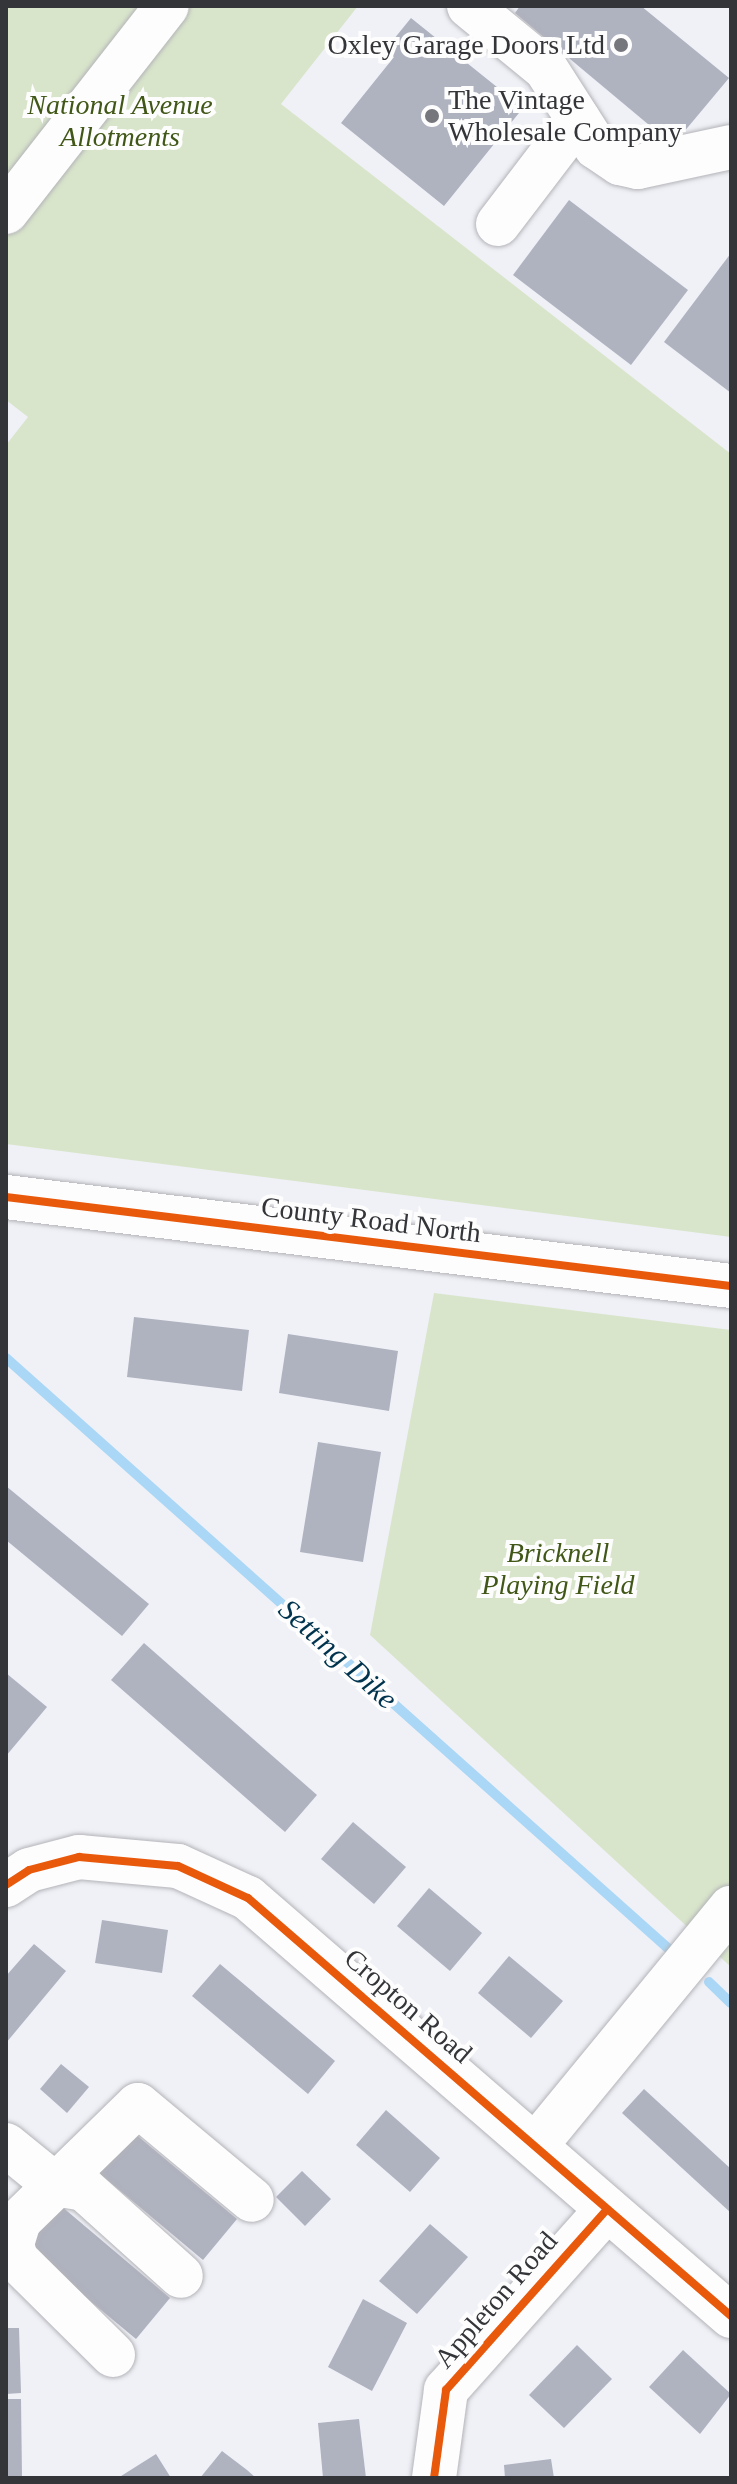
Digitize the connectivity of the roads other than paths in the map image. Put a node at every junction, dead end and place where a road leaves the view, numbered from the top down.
1 (167, 6) edge
2 (469, 6) edge
3 (578, 119) junction
4 (731, 147) edge
5 (6, 212) edge
6 (498, 224) dead end
7 (6, 1197) edge
8 (731, 1286) edge
9 (6, 1885) edge
10 (731, 1908) edge
11 (6, 2145) edge
12 (536, 2145) junction
13 (54, 2184) junction
14 (252, 2200) dead end
15 (607, 2209) junction
16 (181, 2276) dead end
17 (731, 2316) edge
18 (113, 2355) dead end
19 (434, 2478) edge

1 - 5 street
2 - 3 street
3 - 4 street
3 - 6 street
7 - 8 street, County Road North
9 - 12 street, Cropton Road
10 - 12 street
11 - 13 street
12 - 15 street, Cropton Road
13 - 14 street
13 - 16 street
13 - 18 street
15 - 17 street, Cropton Road
15 - 19 street, Appleton Road

